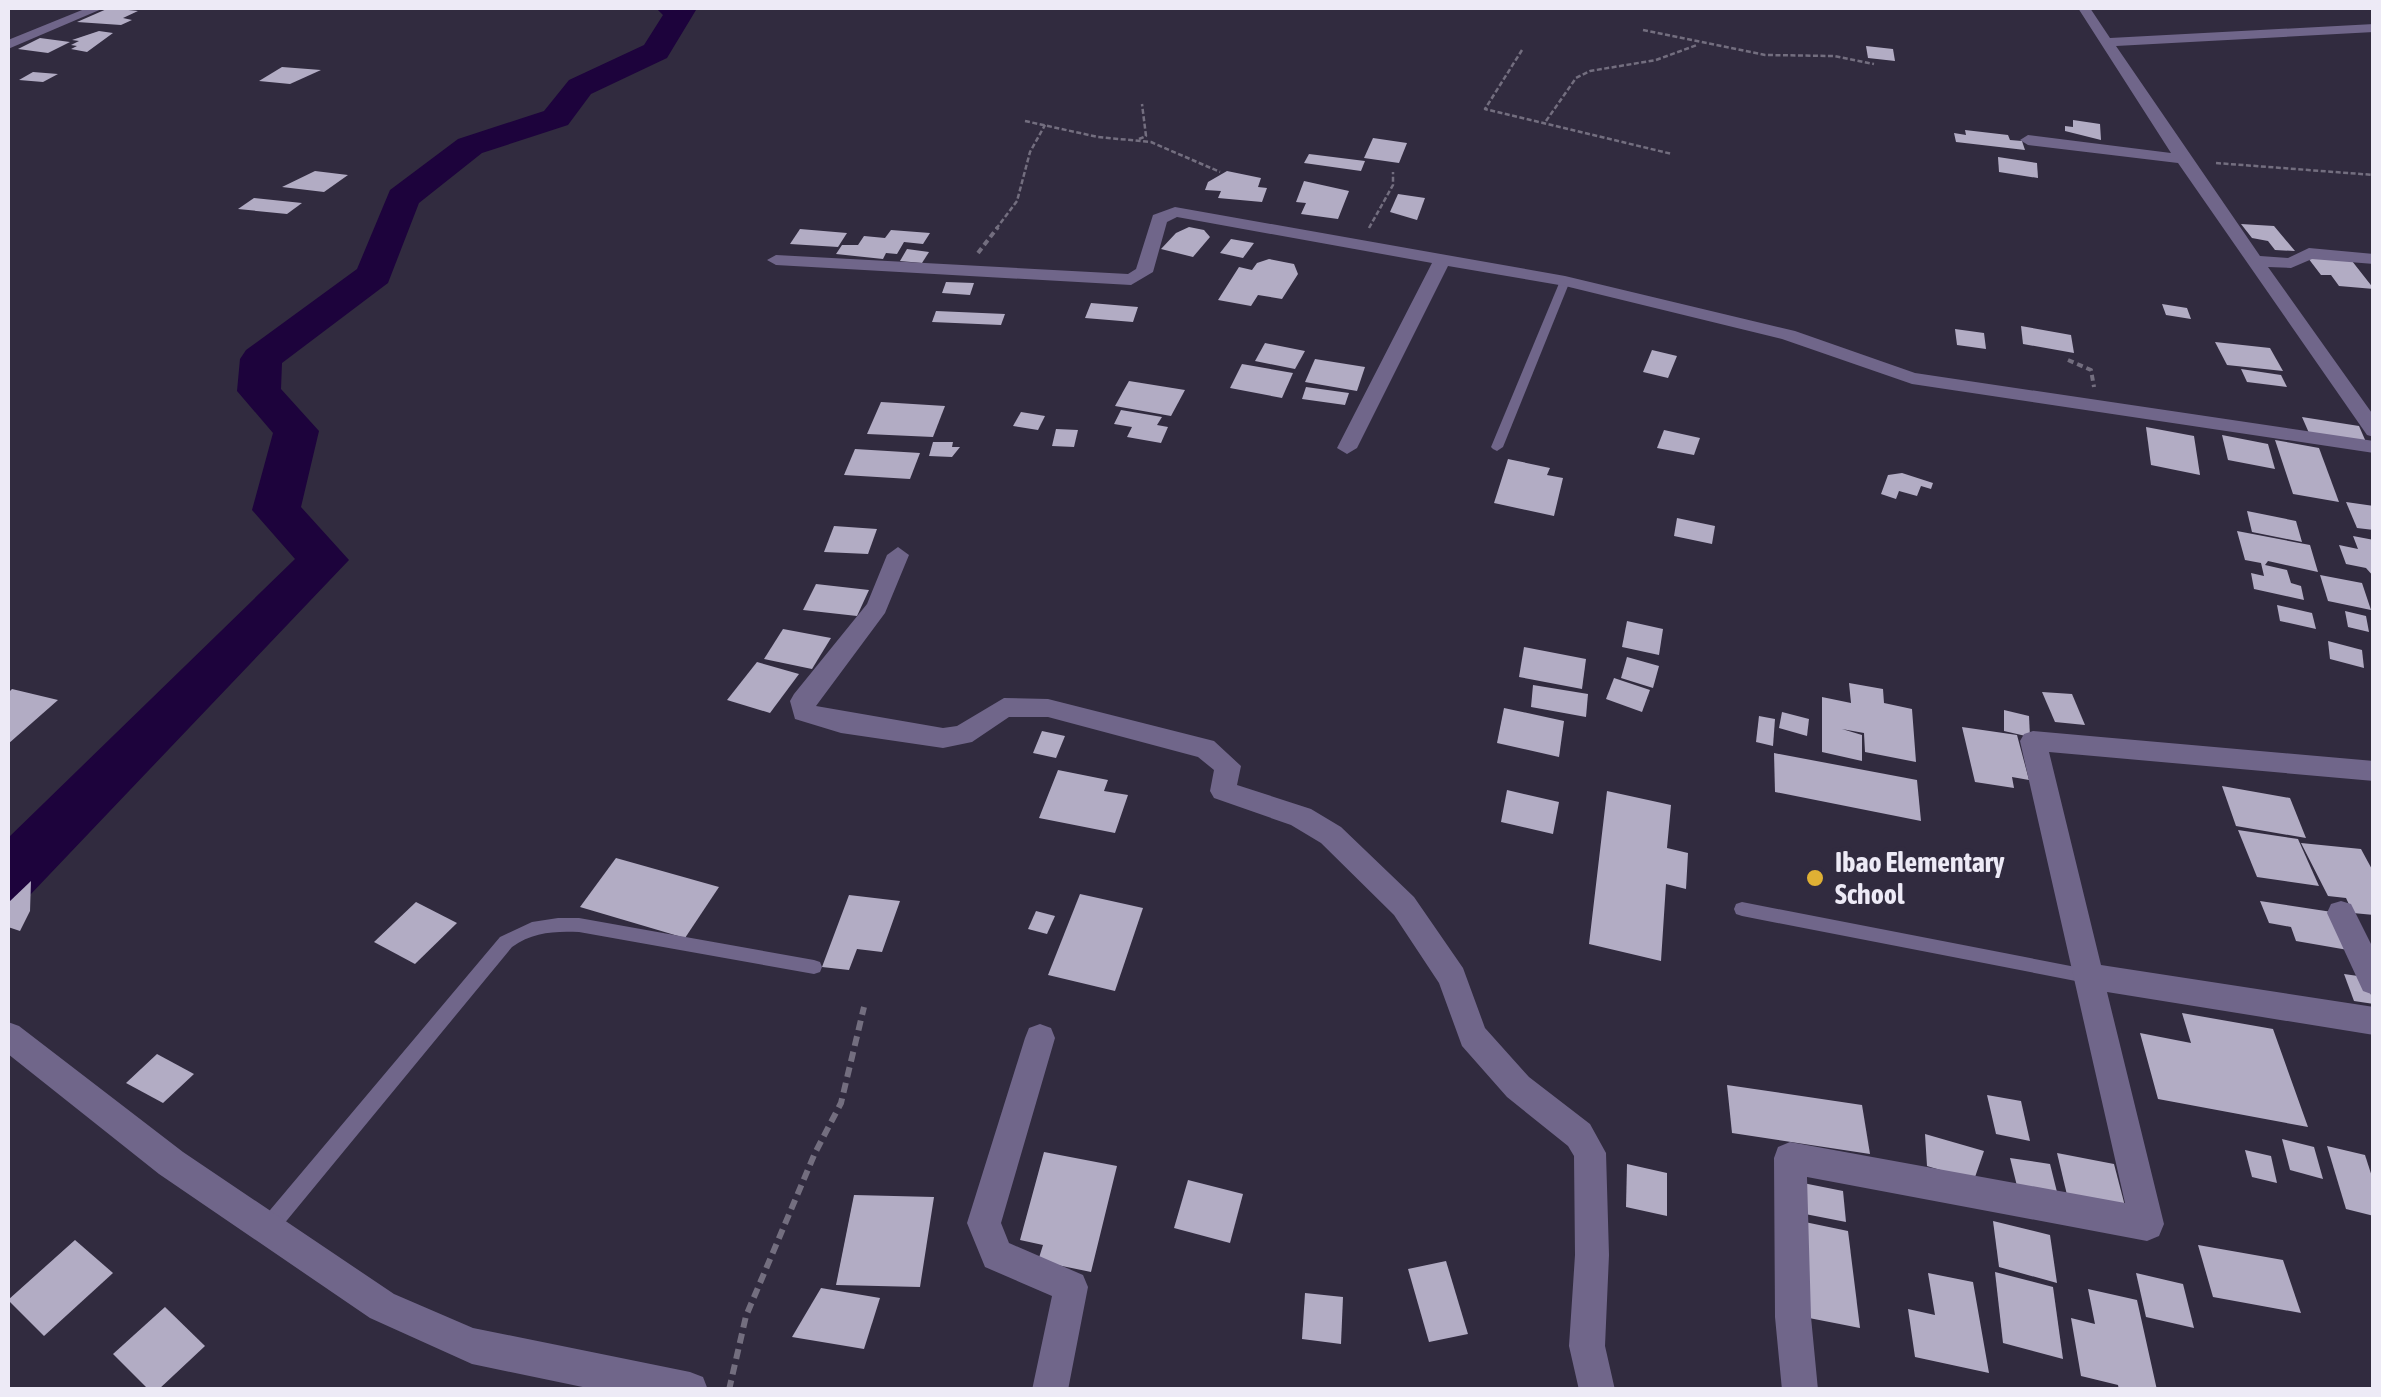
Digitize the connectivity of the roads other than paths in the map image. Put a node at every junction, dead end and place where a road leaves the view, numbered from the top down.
1 (97, 8) edge
2 (2084, 8) edge
3 (2374, 28) edge
4 (2105, 42) junction
5 (8, 45) edge
6 (2028, 140) dead end
7 (2183, 160) junction
8 (1443, 258) junction
9 (2374, 258) edge
10 (776, 260) dead end
11 (2254, 260) junction
12 (1565, 281) junction
13 (2374, 431) edge
14 (1498, 447) dead end
15 (2374, 447) edge
16 (1347, 448) dead end
17 (898, 556) dead end
18 (2374, 770) edge
19 (1742, 909) dead end
20 (2341, 912) dead end
21 (814, 966) dead end
22 (2086, 976) junction
23 (2374, 982) edge
24 (2374, 1021) edge
25 (8, 1036) edge
26 (1040, 1038) dead end
27 (267, 1229) junction
28 (690, 1390) edge
29 (1050, 1390) edge
30 (1597, 1390) edge
31 (1800, 1390) edge

1 - 5 street
2 - 4 street
3 - 4 street
4 - 7 street
6 - 7 street
7 - 11 street
8 - 10 street
8 - 12 street
8 - 16 street
9 - 11 street
11 - 13 street
12 - 14 lane
12 - 15 street
17 - 30 street
18 - 22 street
19 - 22 lane
20 - 23 street
21 - 27 lane
22 - 24 street
22 - 31 street
25 - 27 street
26 - 29 street
27 - 28 street

